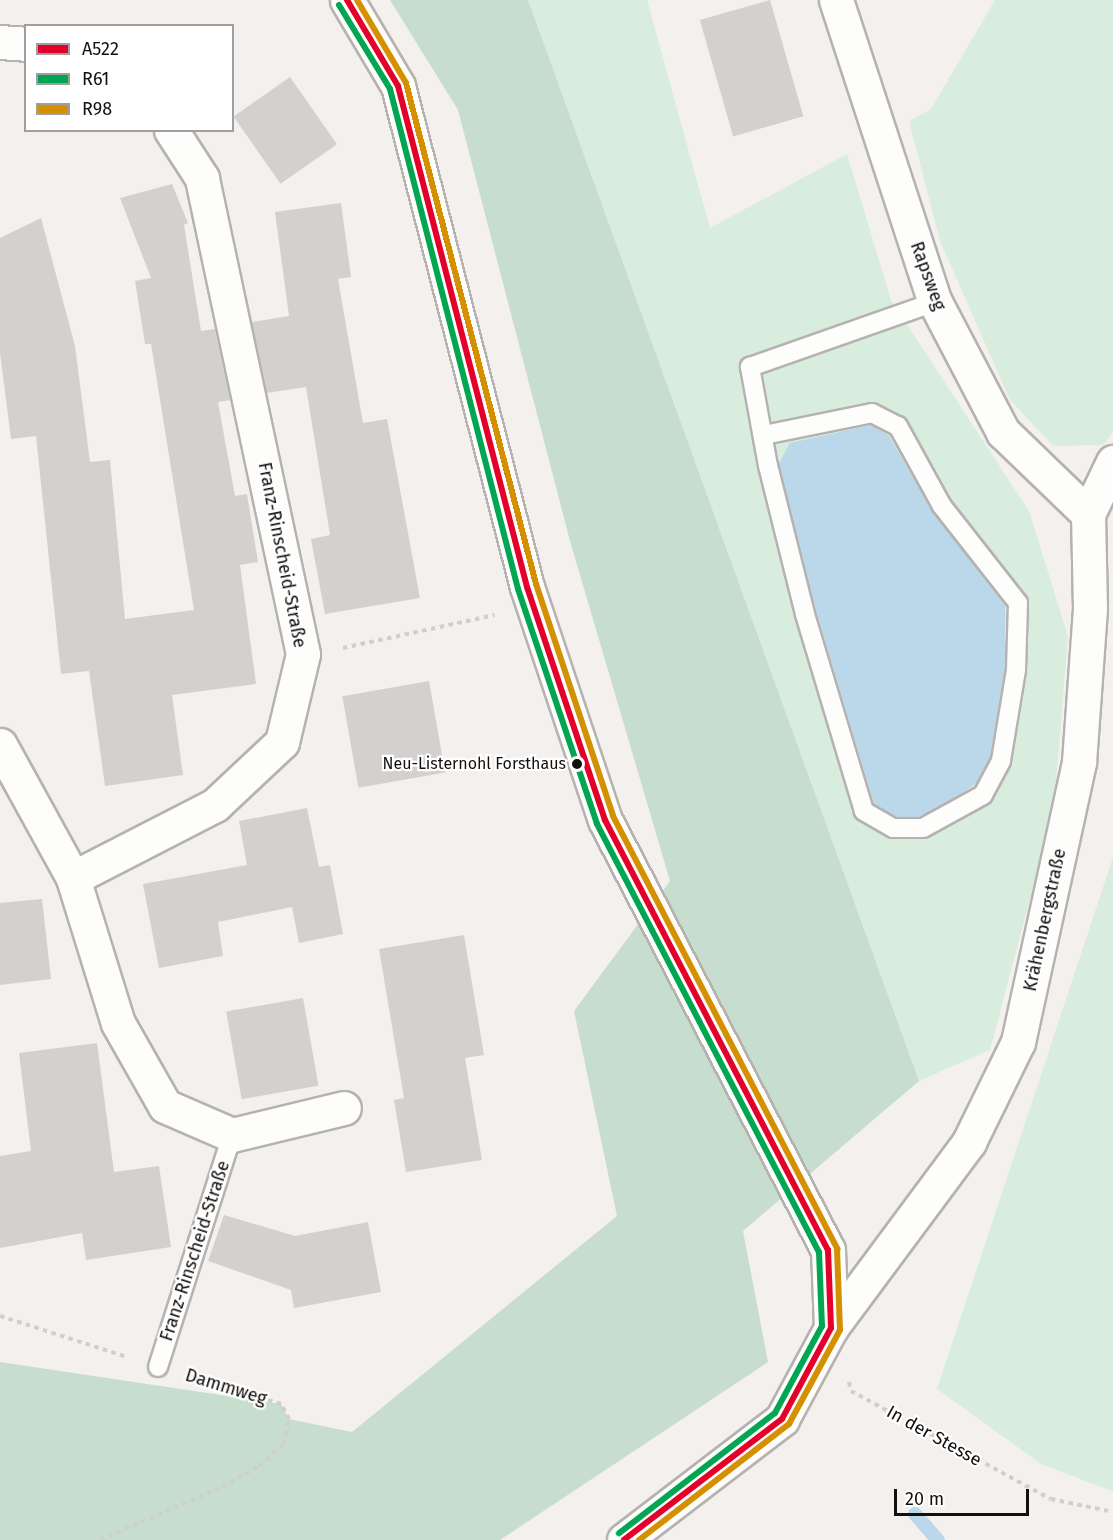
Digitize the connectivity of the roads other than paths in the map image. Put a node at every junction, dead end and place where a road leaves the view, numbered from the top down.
1 (346, 0) edge
2 (836, 0) edge
3 (0, 42) edge
4 (24, 44) edge
5 (172, 132) edge
6 (935, 303) junction
7 (764, 435) junction
8 (1113, 462) edge
9 (1089, 514) junction
10 (0, 745) edge
11 (73, 878) junction
12 (344, 1108) dead end
13 (232, 1135) junction
14 (831, 1328) junction
15 (158, 1367) road end
16 (624, 1540) edge

1 - 14 street
2 - 6 street, Rapsweg
3 - 4 street
5 - 11 street, Franz-Rinscheid-Straße
6 - 7 lane
6 - 9 street, Rapsweg
7 - 7 lane
8 - 9 street, Krähenbergstraße
9 - 14 street, Krähenbergstraße
10 - 11 street
11 - 13 street
12 - 13 street
13 - 15 lane, Franz-Rinscheid-Straße
14 - 16 street, Krähenbergstraße

